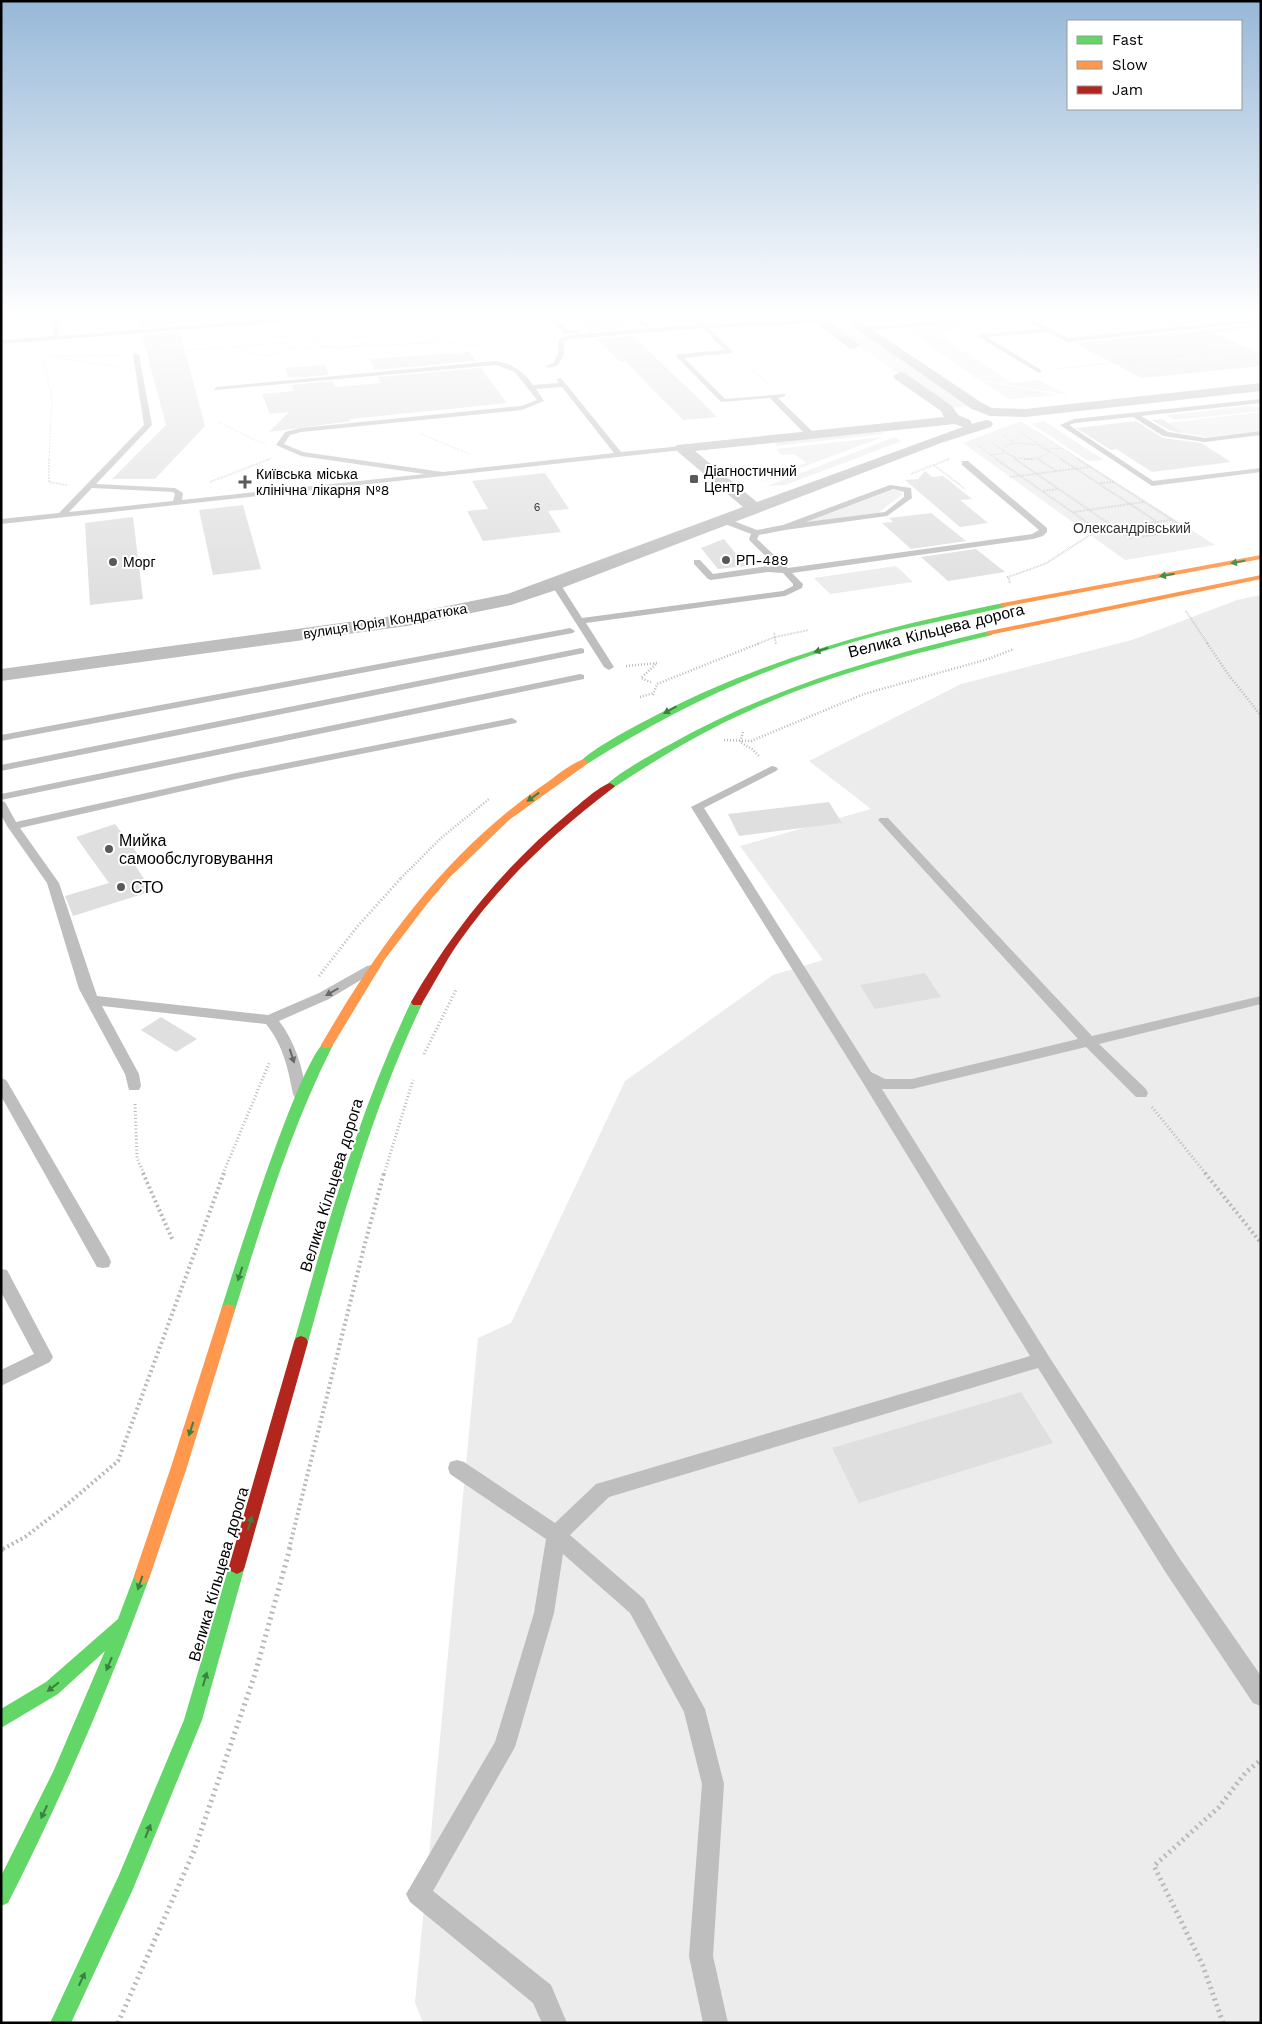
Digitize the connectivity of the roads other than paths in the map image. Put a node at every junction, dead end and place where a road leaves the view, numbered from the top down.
1 (145, 408) edge
2 (517, 408) edge
3 (582, 408) edge
4 (784, 408) edge
5 (946, 408) edge
6 (979, 408) edge
7 (1092, 408) edge
8 (1174, 408) edge
9 (1133, 414) junction
10 (953, 418) junction
11 (990, 419) junction
12 (893, 427) junction
13 (1261, 433) edge
14 (811, 435) junction
15 (930, 442) junction
16 (709, 446) junction
17 (682, 448) junction
18 (619, 455) junction
19 (965, 462) dead end
20 (1261, 470) edge
21 (444, 474) junction
22 (90, 486) junction
23 (177, 503) junction
24 (759, 506) junction
25 (62, 515) junction
26 (723, 520) junction
27 (1, 522) edge
28 (785, 526) junction
29 (756, 533) junction
30 (1261, 557) edge
31 (697, 562) dead end
32 (786, 571) junction
33 (1261, 577) edge
34 (556, 584) junction
35 (579, 621) junction
36 (570, 631) dead end
37 (581, 651) dead end
38 (609, 667) road end
39 (1, 675) edge
40 (580, 677) dead end
41 (512, 721) dead end
42 (1, 738) edge
43 (1, 768) edge
44 (772, 769) road end
45 (1, 797) edge
46 (1, 804) edge
47 (884, 820) dead end
48 (13, 826) junction
49 (374, 967) junction
50 (91, 1000) junction
51 (1261, 1000) edge
52 (270, 1020) junction
53 (1088, 1041) junction
54 (866, 1076) junction
55 (1, 1083) edge
56 (134, 1086) road end
57 (1141, 1093) road end
58 (301, 1099) junction
59 (103, 1262) dead end
60 (1, 1275) edge
61 (1042, 1360) junction
62 (1, 1378) edge
63 (457, 1468) dead end
64 (556, 1535) junction
65 (128, 1619) junction
66 (1261, 1696) edge
67 (1, 1719) edge
68 (1, 1896) edge
69 (60, 2023) edge
70 (555, 2023) edge
71 (716, 2023) edge

1 - 22 lane
2 - 21 lane
3 - 18 lane
4 - 14 lane
5 - 10 street
6 - 11 street
7 - 11 street, вулиця Юрія Кондратюка
8 - 9 lane
9 - 13 lane
9 - 20 lane
10 - 11 street
10 - 12 street
10 - 15 street, вулиця Юрія Кондратюка
11 - 15 street, вулиця Юрія Кондратюка
12 - 14 street
12 - 15 street
14 - 16 street
15 - 24 street, вулиця Юрія Кондратюка
16 - 17 street
16 - 24 street
17 - 18 lane
17 - 24 street
18 - 21 lane
19 - 32 lane
21 - 23 lane
22 - 23 lane
22 - 25 lane
23 - 25 lane
24 - 26 street, вулиця Юрія Кондратюка
25 - 27 lane
26 - 29 lane
26 - 34 street, вулиця Юрія Кондратюка
28 - 28 lane
28 - 29 lane
29 - 32 lane
30 -> 49 main road, Велика Кільцева дорога
31 - 32 lane
32 - 35 lane
69 -> 33 main road, Велика Кільцева дорога
34 - 35 lane
34 - 39 street, вулиця Юрія Кондратюка
35 - 38 lane
36 - 42 lane
37 - 43 lane
40 - 45 lane
41 - 48 lane
44 - 54 lane
46 - 48 lane
47 - 53 lane
48 - 50 lane
49 -> 52 lane
49 - 58 main road, Велика Кільцева дорога
50 - 52 lane
50 - 56 lane
51 - 53 lane
52 -> 58 lane
53 - 54 lane
53 - 57 lane
54 - 61 lane
55 - 59 lane
58 -> 65 main road, Велика Кільцева дорога
60 - 62 lane
61 - 64 lane
61 - 66 lane
63 - 64 lane
64 - 70 lane
64 - 71 lane
65 -> 67 main road
65 -> 68 main road, Велика Кільцева дорога

